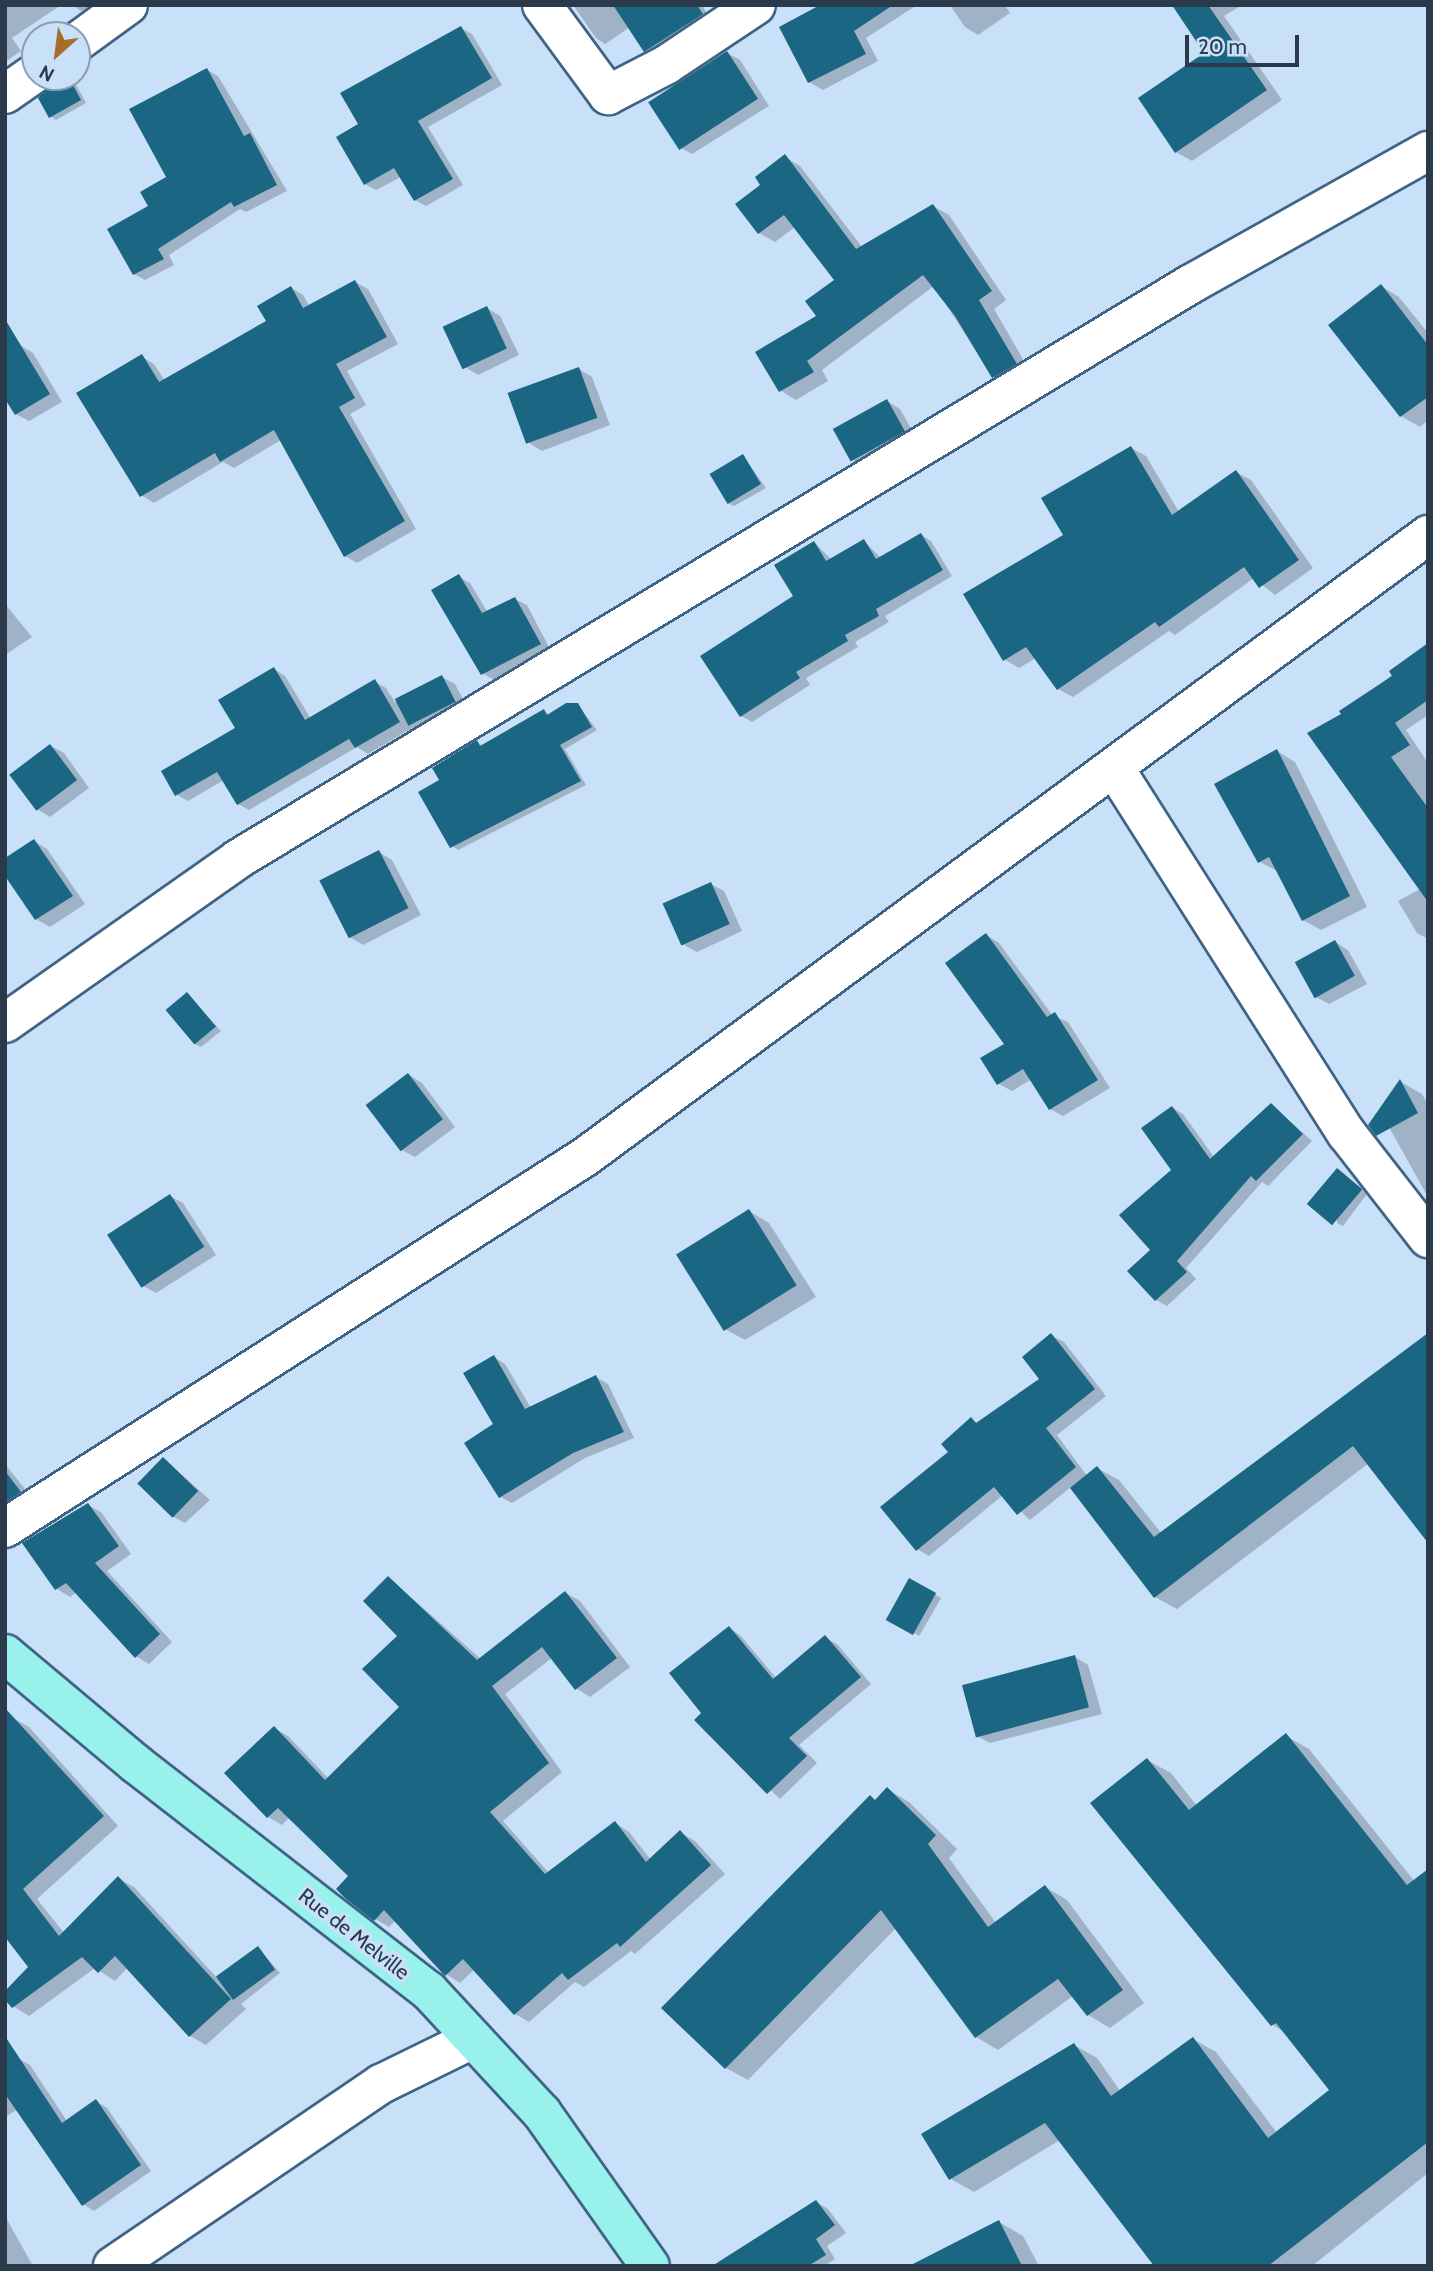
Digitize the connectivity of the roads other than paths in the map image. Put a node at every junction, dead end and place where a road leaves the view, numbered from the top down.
1 (128, 5) edge
2 (542, 5) edge
3 (756, 5) edge
4 (91, 32) edge
5 (21, 83) edge
6 (5, 94) edge
7 (1428, 150) edge
8 (1428, 535) edge
9 (1115, 769) junction
10 (5, 1023) edge
11 (1428, 1238) edge
12 (5, 1528) edge
13 (5, 1654) edge
14 (473, 2039) junction
15 (113, 2266) edge
16 (650, 2266) edge

1 - 4 street
2 - 3 street
5 - 6 street
7 - 10 street
8 - 9 street
9 - 11 street
9 - 12 street
13 - 14 main road, Rue de Melville
14 - 15 street
14 - 16 main road, Rue de Melville

